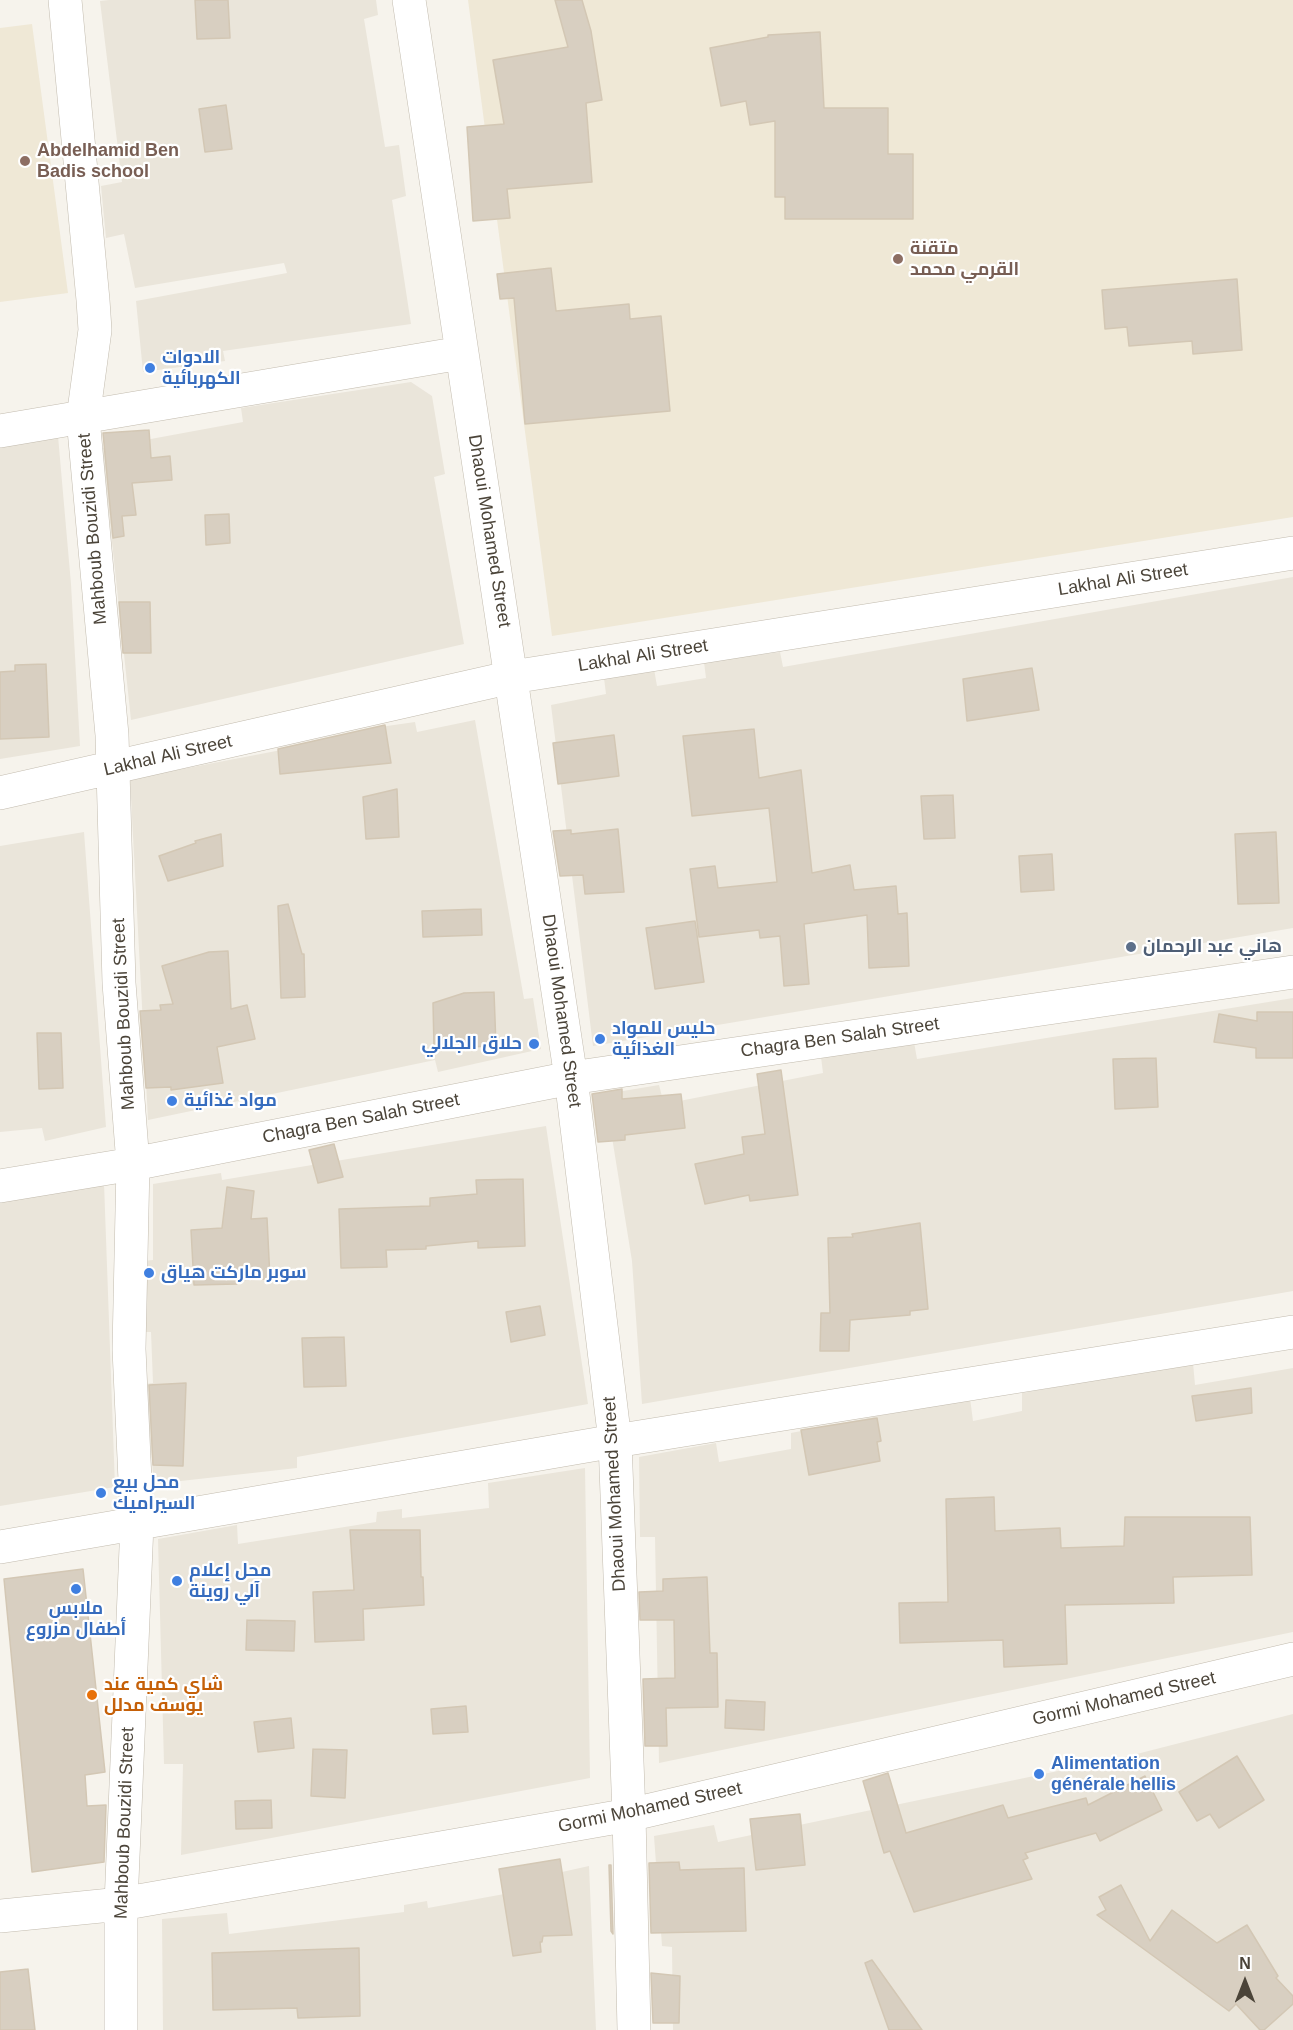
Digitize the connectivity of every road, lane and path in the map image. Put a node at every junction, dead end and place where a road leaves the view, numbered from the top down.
1 (65, 0) edge
2 (409, 0) edge
3 (461, 352) junction
4 (83, 418) junction
5 (0, 431) edge
6 (1293, 552) edge
7 (512, 677) junction
8 (114, 768) junction
9 (0, 793) edge
10 (1293, 972) edge
11 (571, 1078) junction
12 (134, 1164) junction
13 (0, 1186) edge
14 (1293, 1332) edge
15 (615, 1441) junction
16 (137, 1524) junction
17 (0, 1547) edge
18 (1293, 1659) edge
19 (629, 1815) junction
20 (121, 1904) junction
21 (0, 1916) edge
22 (121, 2030) edge
23 (633, 2030) edge

1 - 4 street, Mahboub Bouzidi Street
2 - 3 street, Dhaoui Mohamed Street
3 - 4 street
3 - 7 street, Dhaoui Mohamed Street
4 - 5 street
4 - 8 street, Mahboub Bouzidi Street
6 - 7 street, Lakhal Ali Street
7 - 8 street, Lakhal Ali Street
7 - 11 street, Dhaoui Mohamed Street
8 - 9 street, Lakhal Ali Street
8 - 12 street, Mahboub Bouzidi Street
10 - 11 street, Chagra Ben Salah Street
11 - 12 street, Chagra Ben Salah Street
11 - 15 street, Dhaoui Mohamed Street
12 - 13 street, Chagra Ben Salah Street
12 - 16 street, Mahboub Bouzidi Street
14 - 15 street
15 - 16 street
15 - 19 street, Dhaoui Mohamed Street
16 - 17 street
16 - 20 street, Mahboub Bouzidi Street
18 - 19 street, Gormi Mohamed Street
19 - 20 street, Gormi Mohamed Street
19 - 23 street, Dhaoui Mohamed Street
20 - 21 street, Gormi Mohamed Street
20 - 22 street, Mahboub Bouzidi Street

